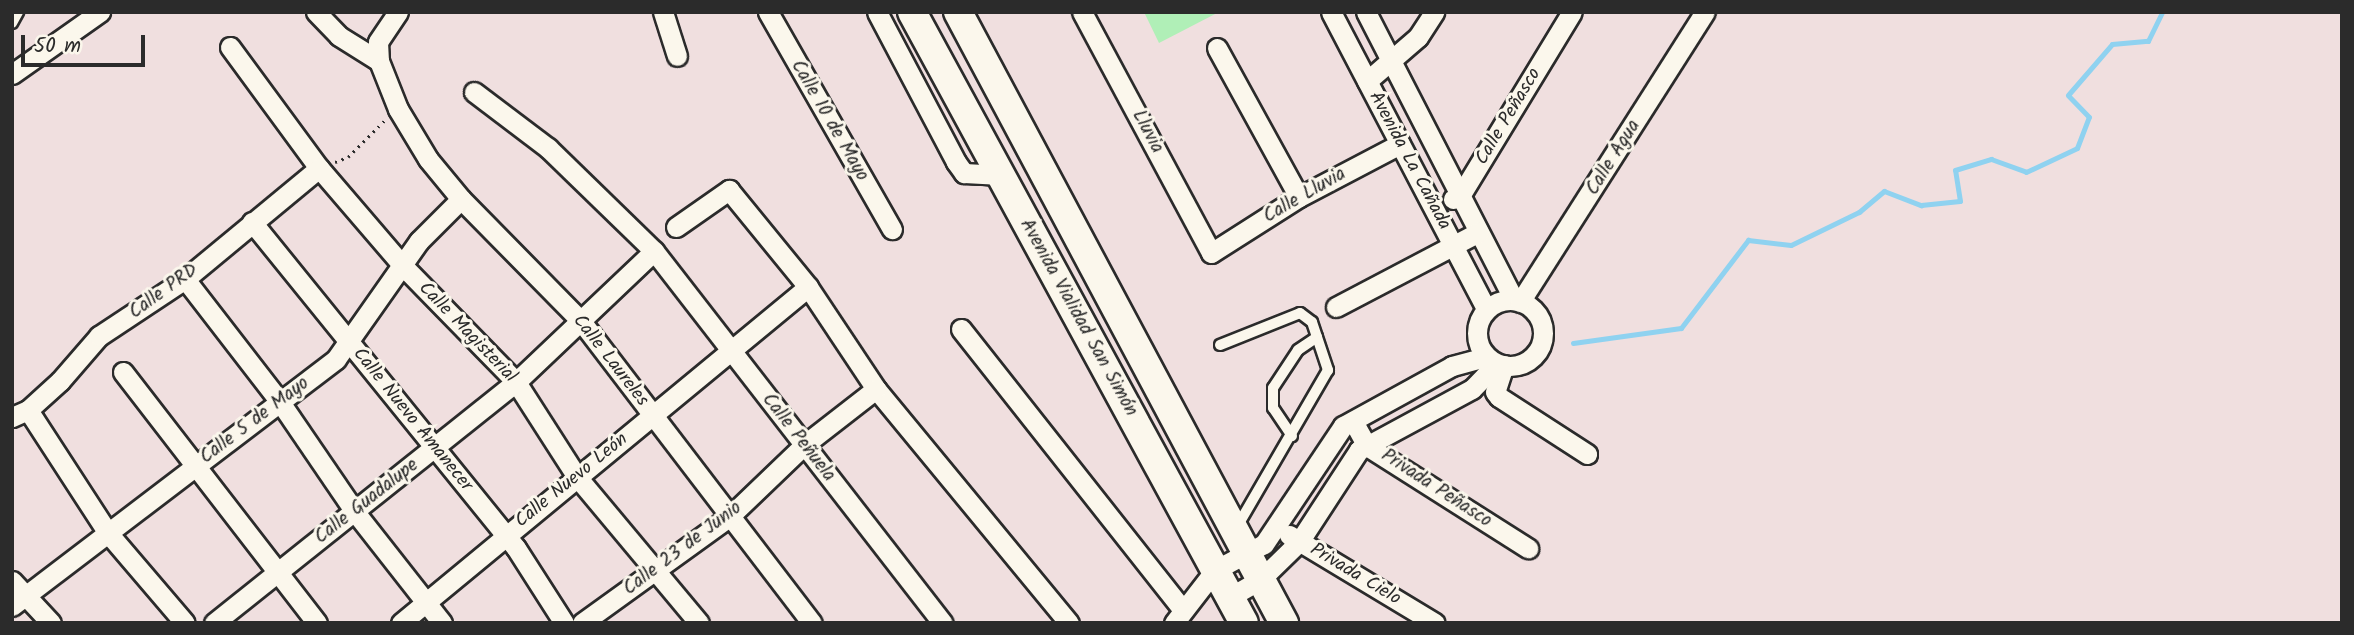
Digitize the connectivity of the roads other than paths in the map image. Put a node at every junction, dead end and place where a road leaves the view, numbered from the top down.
1 (18, 12) edge
2 (100, 12) edge
3 (316, 12) edge
4 (398, 12) edge
5 (663, 12) edge
6 (768, 12) edge
7 (877, 12) edge
8 (958, 12) edge
9 (1082, 12) edge
10 (1331, 12) edge
11 (1366, 12) edge
12 (1434, 12) edge
13 (1572, 12) edge
14 (1705, 12) edge
15 (914, 16) edge
16 (12, 23) edge
17 (893, 41) junction
18 (230, 47) dead end
19 (1217, 48) dead end
20 (677, 56) dead end
21 (379, 61) junction
22 (1392, 63) junction
23 (12, 74) edge
24 (1367, 80) junction
25 (474, 92) dead end
26 (1409, 96) junction
27 (1386, 117) junction
28 (1400, 144) junction
29 (318, 168) junction
30 (1001, 175) junction
31 (1460, 195) junction
32 (1299, 197) junction
33 (461, 199) junction
34 (1434, 209) junction
35 (252, 222) junction
36 (676, 227) dead end
37 (892, 229) dead end
38 (1479, 232) junction
39 (1453, 245) junction
40 (654, 251) junction
41 (1211, 253) joint
42 (402, 265) junction
43 (185, 279) junction
44 (808, 287) junction
45 (1517, 301) junction
46 (1336, 307) dead end
47 (1486, 309) junction
48 (581, 321) junction
49 (961, 329) dead end
50 (1317, 337) junction
51 (349, 342) junction
52 (1220, 345) dead end
53 (732, 352) junction
54 (1495, 362) junction
55 (123, 372) dead end
56 (516, 382) junction
57 (876, 389) junction
58 (280, 402) junction
59 (20, 414) edge
60 (653, 416) junction
61 (1353, 421) junction
62 (1292, 436) junction
63 (804, 445) junction
64 (1367, 446) junction
65 (435, 448) junction
66 (1587, 454) dead end
67 (196, 466) junction
68 (577, 477) junction
69 (355, 512) junction
70 (729, 517) junction
71 (1275, 526) junction
72 (108, 533) junction
73 (506, 536) junction
74 (1299, 542) junction
75 (1240, 543) junction
76 (1528, 548) dead end
77 (657, 570) junction
78 (1216, 570) junction
79 (279, 572) junction
80 (1260, 580) junction
81 (17, 594) edge
82 (1230, 597) junction
83 (426, 602) junction
84 (1178, 616) edge
85 (51, 623) edge
86 (185, 623) edge
87 (214, 623) edge
88 (317, 623) edge
89 (401, 623) edge
90 (442, 623) edge
91 (564, 623) edge
92 (582, 623) edge
93 (699, 623) edge
94 (813, 623) edge
95 (943, 623) edge
96 (1069, 623) edge
97 (1244, 623) edge
98 (1284, 623) edge
99 (1435, 623) edge

1 - 16 lane
2 - 23 street
3 - 21 street
4 - 21 street
5 - 20 street
6 - 37 street, Calle 10 de Mayo
7 - 17 street
8 - 75 main road, Avenida Vialidad San Simón
9 - 41 street, Lluvia
10 - 24 street, Avenida La Cañada
11 - 22 street, Avenida La Cañada
12 - 22 street
13 - 31 street, Calle Peñasco
14 - 45 street, Calle Agua
15 - 17 street
15 - 30 main road, Avenida Vialidad San Simón
17 - 30 street
18 - 29 street, Calle Magisterial
19 - 32 street
21 - 33 street, Calle Laureles
22 - 24 street
22 - 26 street, Avenida La Cañada
24 - 27 street, Avenida La Cañada
25 - 40 street, Calle Peñuela
26 - 27 street
26 - 31 street, Avenida La Cañada
27 - 28 street, Avenida La Cañada
28 - 32 street, Calle Lluvia
28 - 34 street, Avenida La Cañada
29 - 35 street, Calle PRD
29 - 42 street, Calle Magisterial
30 - 78 main road, Avenida Vialidad San Simón
31 - 34 street
31 - 38 street, Avenida La Cañada
32 - 41 street, Calle Lluvia
33 - 42 street, Calle 5 de Mayo
33 - 48 street, Calle Laureles
34 - 39 street, Avenida La Cañada
35 - 43 street, Calle PRD
35 - 51 street, Calle Nuevo Amanecer
36 - 44 street
38 - 39 street
38 - 45 street, Avenida La Cañada
39 - 46 street
39 - 47 street, Avenida La Cañada
40 - 48 street, Calle Guadalupe
40 - 53 street, Calle Peñuela
42 - 51 street, Calle 5 de Mayo
42 - 56 street, Calle Magisterial
43 - 58 street
43 - 59 street, Calle PRD
44 - 53 street, Calle Nuevo León
44 - 57 street
45 - 47 street
45 - 54 street
47 - 54 street
48 - 56 street, Calle Guadalupe
48 - 60 street, Calle Laureles
49 - 84 street
50 - 52 lane
50 - 62 lane
50 - 62 lane
51 - 58 street, Calle 5 de Mayo
51 - 65 street, Calle Nuevo Amanecer
53 - 60 street, Calle Nuevo León
53 - 63 street, Calle Peñuela
54 - 61 street
54 - 64 street
54 - 66 street
55 - 67 street
56 - 65 street, Calle Guadalupe
56 - 68 street, Calle Magisterial
57 - 63 street, Calle 23 de Junio
57 - 96 street
58 - 67 street, Calle 5 de Mayo
58 - 69 street
59 - 72 street
60 - 68 street, Calle Nuevo León
60 - 70 street, Calle Laureles
61 - 64 street, Privada Peñasco
61 - 71 street
62 - 75 lane
63 - 70 street, Calle 23 de Junio
63 - 95 street, Calle Peñuela
64 - 74 street
64 - 76 street, Privada Peñasco
65 - 69 street, Calle Guadalupe
65 - 73 street, Calle Nuevo Amanecer
67 - 72 street, Calle 5 de Mayo
67 - 79 street
68 - 73 street, Calle Nuevo León
68 - 77 street, Calle Magisterial
69 - 79 street, Calle Guadalupe
69 - 83 street
70 - 77 street, Calle 23 de Junio
70 - 94 street, Calle Laureles
71 - 74 street, Privada Cielo
71 - 75 street
72 - 81 street, Calle 5 de Mayo
72 - 86 street
73 - 83 street, Calle Nuevo León
73 - 91 street, Calle Nuevo Amanecer
74 - 80 street
74 - 99 street, Privada Cielo
75 - 78 street
75 - 80 main road, Avenida Vialidad San Simón
77 - 92 street, Calle 23 de Junio
77 - 93 street, Calle Magisterial
78 - 82 main road, Avenida Vialidad San Simón
78 - 84 street
79 - 87 street, Calle Guadalupe
79 - 88 street
80 - 82 street
80 - 98 main road, Avenida Vialidad San Simón
81 - 85 street
82 - 97 main road, Avenida Vialidad San Simón
83 - 89 street, Calle Nuevo León
83 - 90 street

